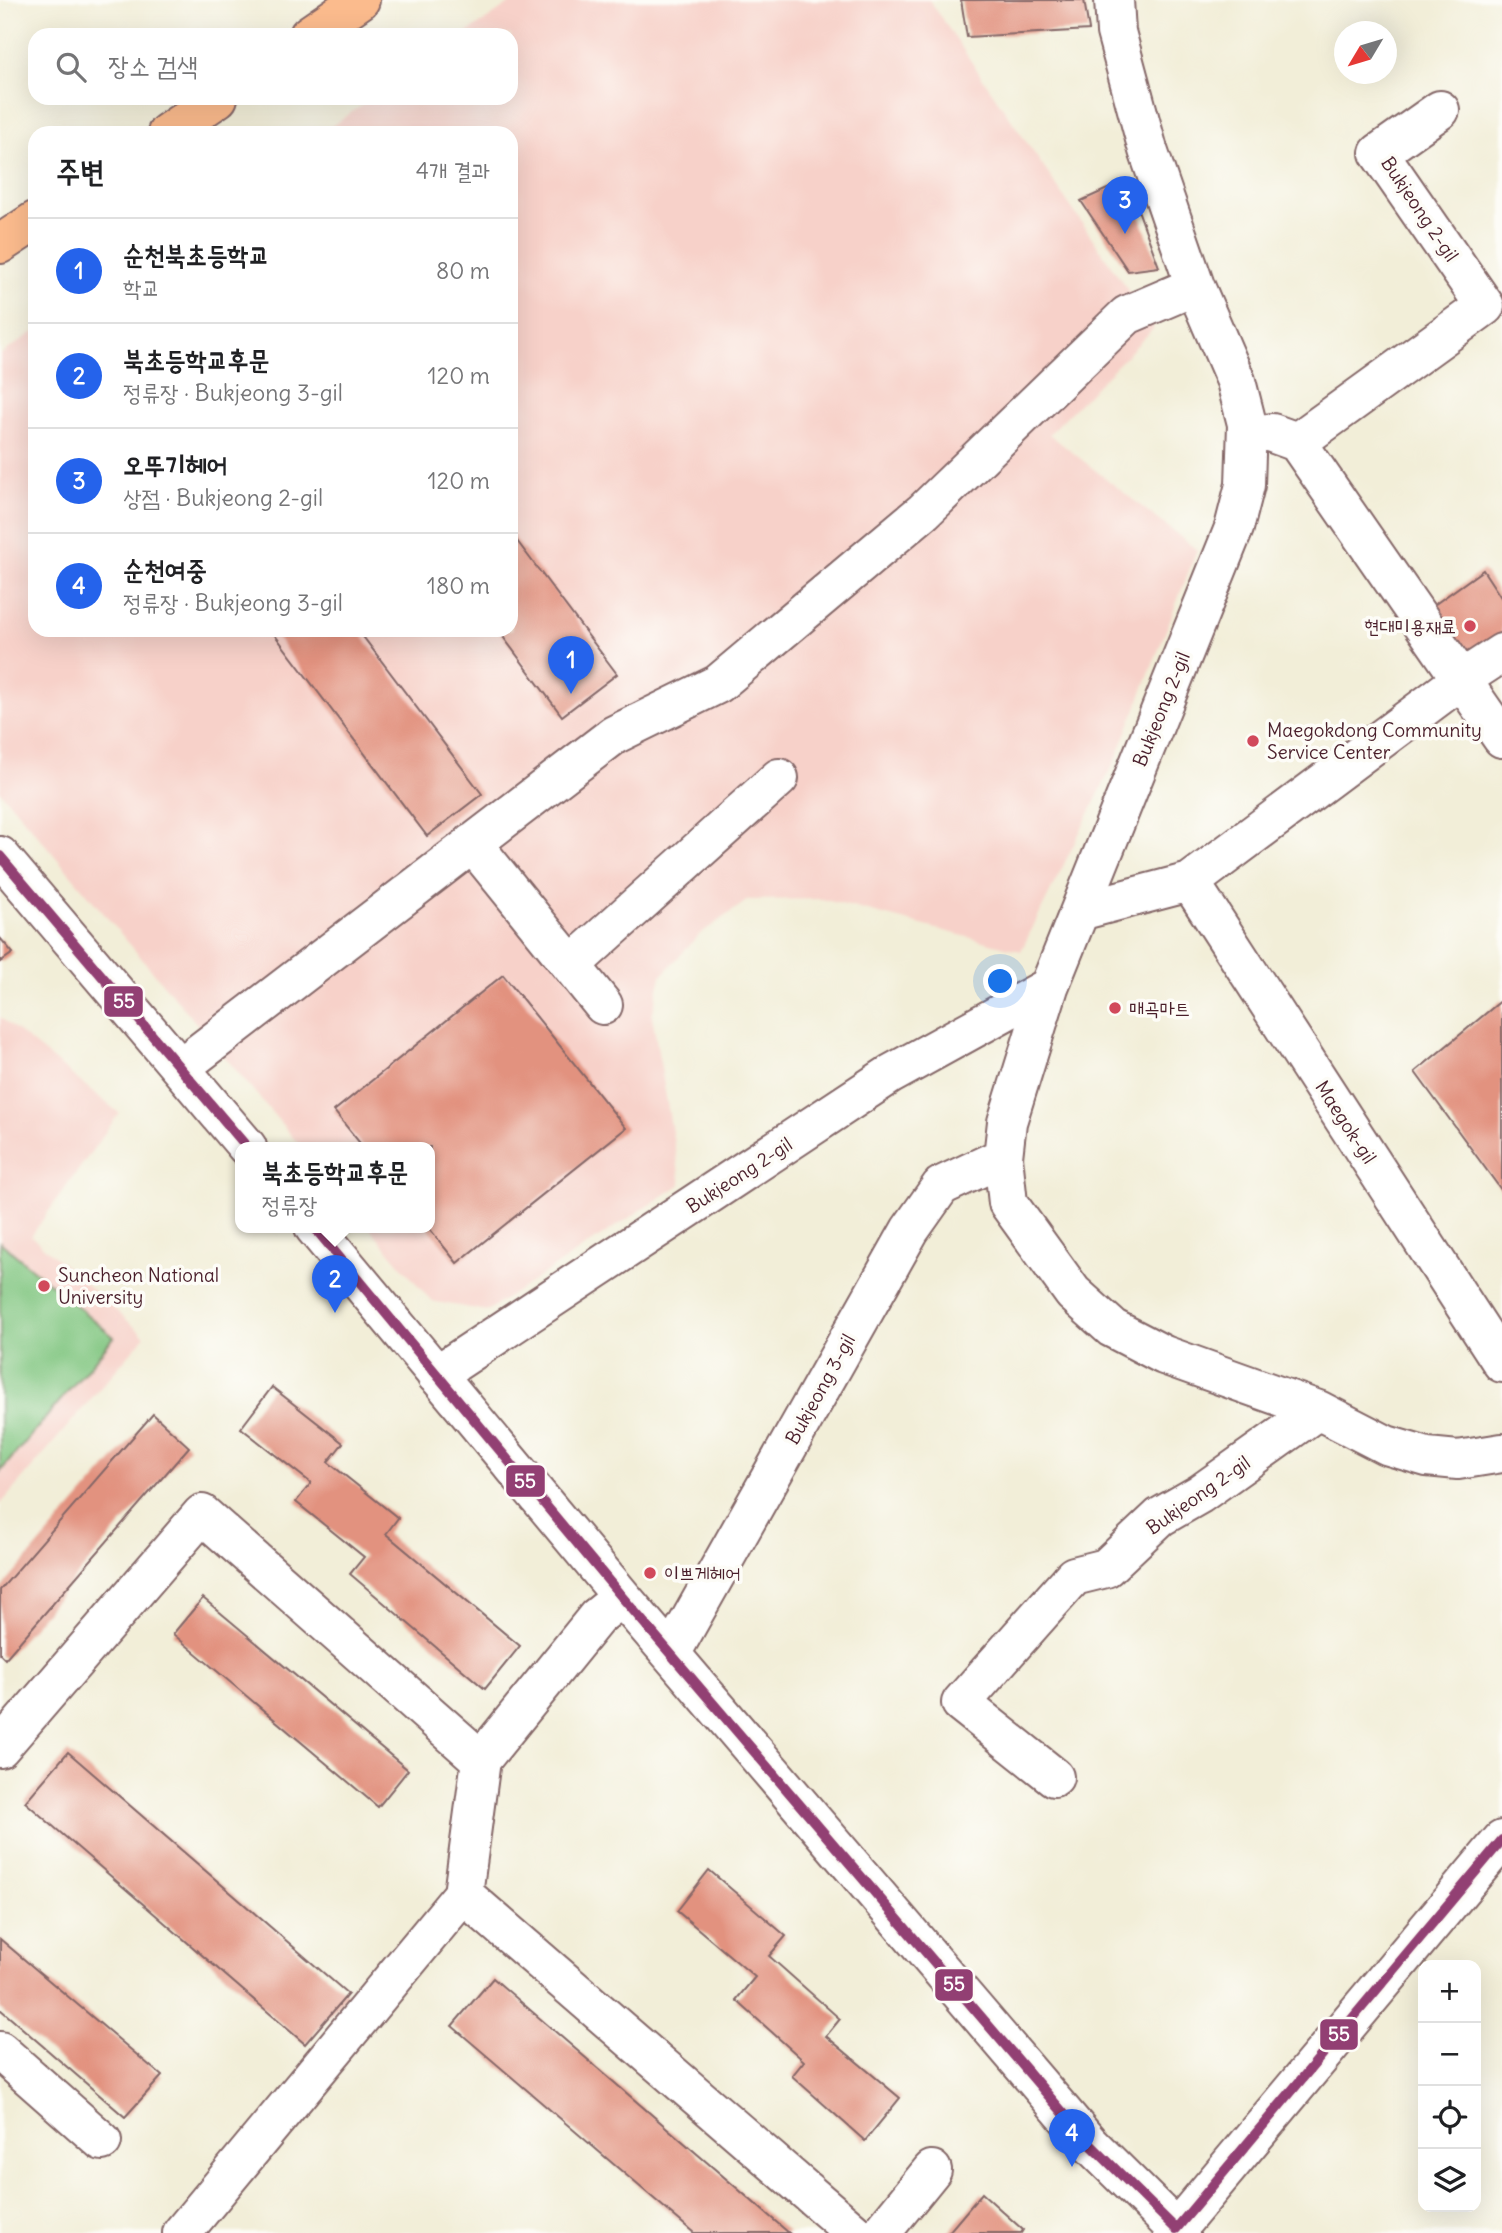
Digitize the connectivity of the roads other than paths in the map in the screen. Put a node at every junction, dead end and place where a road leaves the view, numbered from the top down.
1 (360, 0) edge
2 (1114, 0) edge
3 (319, 28) edge
4 (208, 105) edge
5 (1440, 110) dead end
6 (177, 126) edge
7 (28, 226) edge
8 (0, 244) edge
9 (1195, 286) junction
10 (1247, 424) junction
11 (1297, 442) junction
12 (1502, 653) edge
13 (1462, 679) junction
14 (1502, 738) edge
15 (779, 778) dead end
16 (472, 843) junction
17 (0, 856) edge
18 (1190, 882) junction
19 (1080, 911) junction
20 (571, 965) junction
21 (1049, 987) junction
22 (603, 1005) dead end
23 (181, 1067) junction
24 (243, 1142) edge
25 (1003, 1157) junction
26 (319, 1233) edge
27 (1502, 1363) edge
28 (436, 1375) junction
29 (1318, 1410) junction
30 (1502, 1453) edge
31 (622, 1597) junction
32 (671, 1654) junction
33 (0, 1748) edge
34 (481, 1760) junction
35 (1054, 1777) dead end
36 (1502, 1840) edge
37 (463, 1894) junction
38 (0, 2051) edge
39 (102, 2141) dead end
40 (933, 2170) dead end
41 (1176, 2232) edge
42 (182, 2233) edge
43 (855, 2233) edge
44 (881, 2233) edge

1 - 3 main road
2 - 9 street, Bukjeong 2-gil
4 - 6 main road
5 - 11 street, Bukjeong 2-gil
7 - 8 main road
9 - 10 street, Bukjeong 2-gil
9 - 16 street
10 - 11 street
10 - 19 street, Bukjeong 2-gil
11 - 13 street
12 - 13 street
13 - 14 street
13 - 18 street
15 - 20 street
16 - 20 street
16 - 23 street
17 - 23 street
18 - 19 street
18 - 27 street, Maegok-gil
19 - 21 street, Bukjeong 2-gil
20 - 22 street
21 - 25 street, Bukjeong 2-gil
21 - 28 street, Bukjeong 2-gil
23 - 24 street
25 - 29 street, Bukjeong 2-gil
25 - 32 street, Bukjeong 3-gil
26 - 28 street
28 - 31 street
29 - 30 street, Bukjeong 2-gil
29 - 35 street, Bukjeong 2-gil
31 - 32 street
31 - 34 street
32 - 41 street
33 - 34 street
34 - 37 street
36 - 41 street
37 - 42 street
37 - 43 street
38 - 39 street
40 - 44 street

